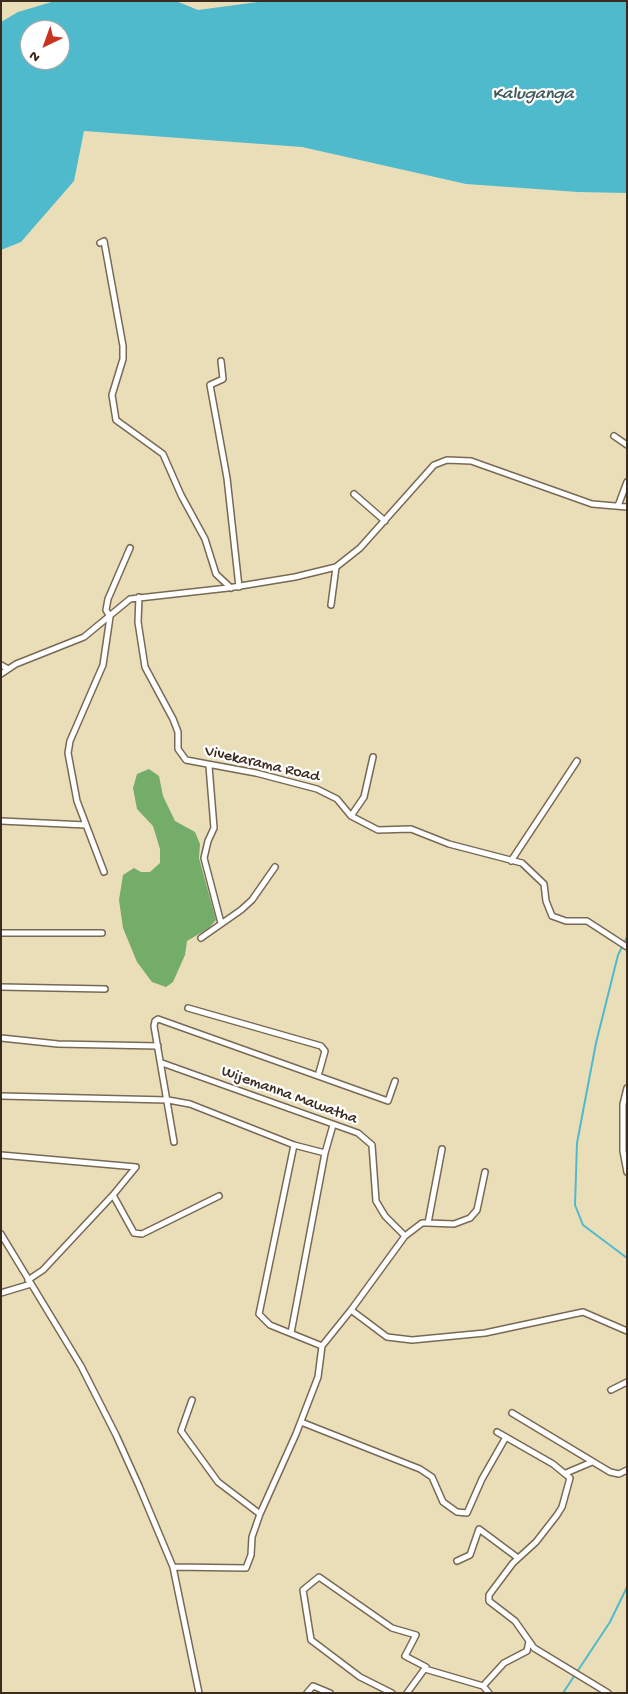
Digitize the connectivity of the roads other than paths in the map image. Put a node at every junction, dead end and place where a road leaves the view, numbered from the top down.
1 (100, 244) dead end
2 (221, 361) dead end
3 (614, 436) dead end
4 (627, 445) edge
5 (627, 482) edge
6 (354, 494) dead end
7 (618, 506) junction
8 (627, 507) edge
9 (385, 521) junction
10 (130, 548) dead end
11 (336, 567) junction
12 (239, 587) junction
13 (230, 588) junction
14 (139, 597) junction
15 (331, 605) dead end
16 (110, 617) junction
17 (1, 665) edge
18 (8, 669) junction
19 (1, 674) edge
20 (373, 757) dead end
21 (577, 761) dead end
22 (209, 766) junction
23 (351, 816) junction
24 (1, 821) edge
25 (86, 825) junction
26 (512, 861) junction
27 (274, 866) dead end
28 (104, 872) dead end
29 (221, 923) junction
30 (1, 933) edge
31 (102, 933) dead end
32 (201, 938) dead end
33 (627, 947) edge
34 (1, 987) edge
35 (105, 989) dead end
36 (188, 1008) dead end
37 (1, 1038) edge
38 (158, 1046) junction
39 (162, 1063) junction
40 (318, 1076) junction
41 (396, 1081) dead end
42 (627, 1088) edge
43 (1, 1096) edge
44 (168, 1100) junction
45 (333, 1125) junction
46 (174, 1142) dead end
47 (294, 1145) junction
48 (442, 1149) dead end
49 (325, 1153) junction
50 (1, 1155) edge
51 (486, 1172) dead end
52 (627, 1172) edge
53 (113, 1195) junction
54 (219, 1196) dead end
55 (428, 1223) junction
56 (1, 1234) edge
57 (405, 1236) junction
58 (30, 1282) junction
59 (1, 1293) edge
60 (352, 1310) junction
61 (627, 1331) edge
62 (291, 1333) junction
63 (322, 1346) junction
64 (627, 1382) edge
65 (611, 1390) dead end
66 (192, 1400) dead end
67 (512, 1413) dead end
68 (300, 1422) junction
69 (496, 1432) dead end
70 (506, 1438) junction
71 (592, 1462) junction
72 (627, 1470) edge
73 (566, 1473) junction
74 (260, 1514) junction
75 (518, 1558) junction
76 (457, 1561) dead end
77 (173, 1567) junction
78 (529, 1641) junction
79 (425, 1669) junction
80 (483, 1686) junction
81 (410, 1692) edge
82 (199, 1693) edge
83 (307, 1693) edge
84 (330, 1693) edge
85 (392, 1693) edge
86 (489, 1693) edge
87 (608, 1693) edge

1 - 13 street
2 - 12 street
3 - 4 street
5 - 7 street
6 - 9 street
7 - 8 street
7 - 9 street
9 - 11 street
10 - 16 street
11 - 12 street
11 - 15 street
12 - 13 street
13 - 14 street
14 - 16 street
14 - 22 street, Vivekarama Road
16 - 18 street
16 - 25 street
17 - 18 street
18 - 19 street
20 - 23 street
21 - 26 street
22 - 23 street, Vivekarama Road
22 - 29 street
23 - 26 street, Vivekarama Road
24 - 25 street
25 - 28 street
26 - 33 street, Vivekarama Road
27 - 29 street
29 - 32 street
30 - 31 street
34 - 35 street
36 - 40 street
37 - 38 street
38 - 39 street
38 - 40 street
39 - 44 street
39 - 45 street, Wijemanna Mawatha
40 - 41 street
42 - 52 street
43 - 44 street
44 - 46 street
44 - 47 street
45 - 49 street
45 - 57 street, Wijemanna Mawatha
47 - 49 street
47 - 62 street
48 - 55 street
49 - 62 street
50 - 53 street
51 - 55 street
53 - 54 street
53 - 58 street
55 - 57 street
56 - 58 street
57 - 60 street
58 - 59 street
58 - 77 street
60 - 61 street
60 - 63 street
62 - 63 street
63 - 68 street
64 - 65 street
66 - 74 street
67 - 71 street
68 - 70 street
68 - 74 street
69 - 70 street
70 - 73 street
71 - 72 street
71 - 73 street
73 - 75 street
74 - 77 street
75 - 76 street
75 - 78 street
77 - 82 street
78 - 80 street
78 - 87 street
79 - 80 street
79 - 81 street
79 - 85 street
80 - 86 street
83 - 84 street

